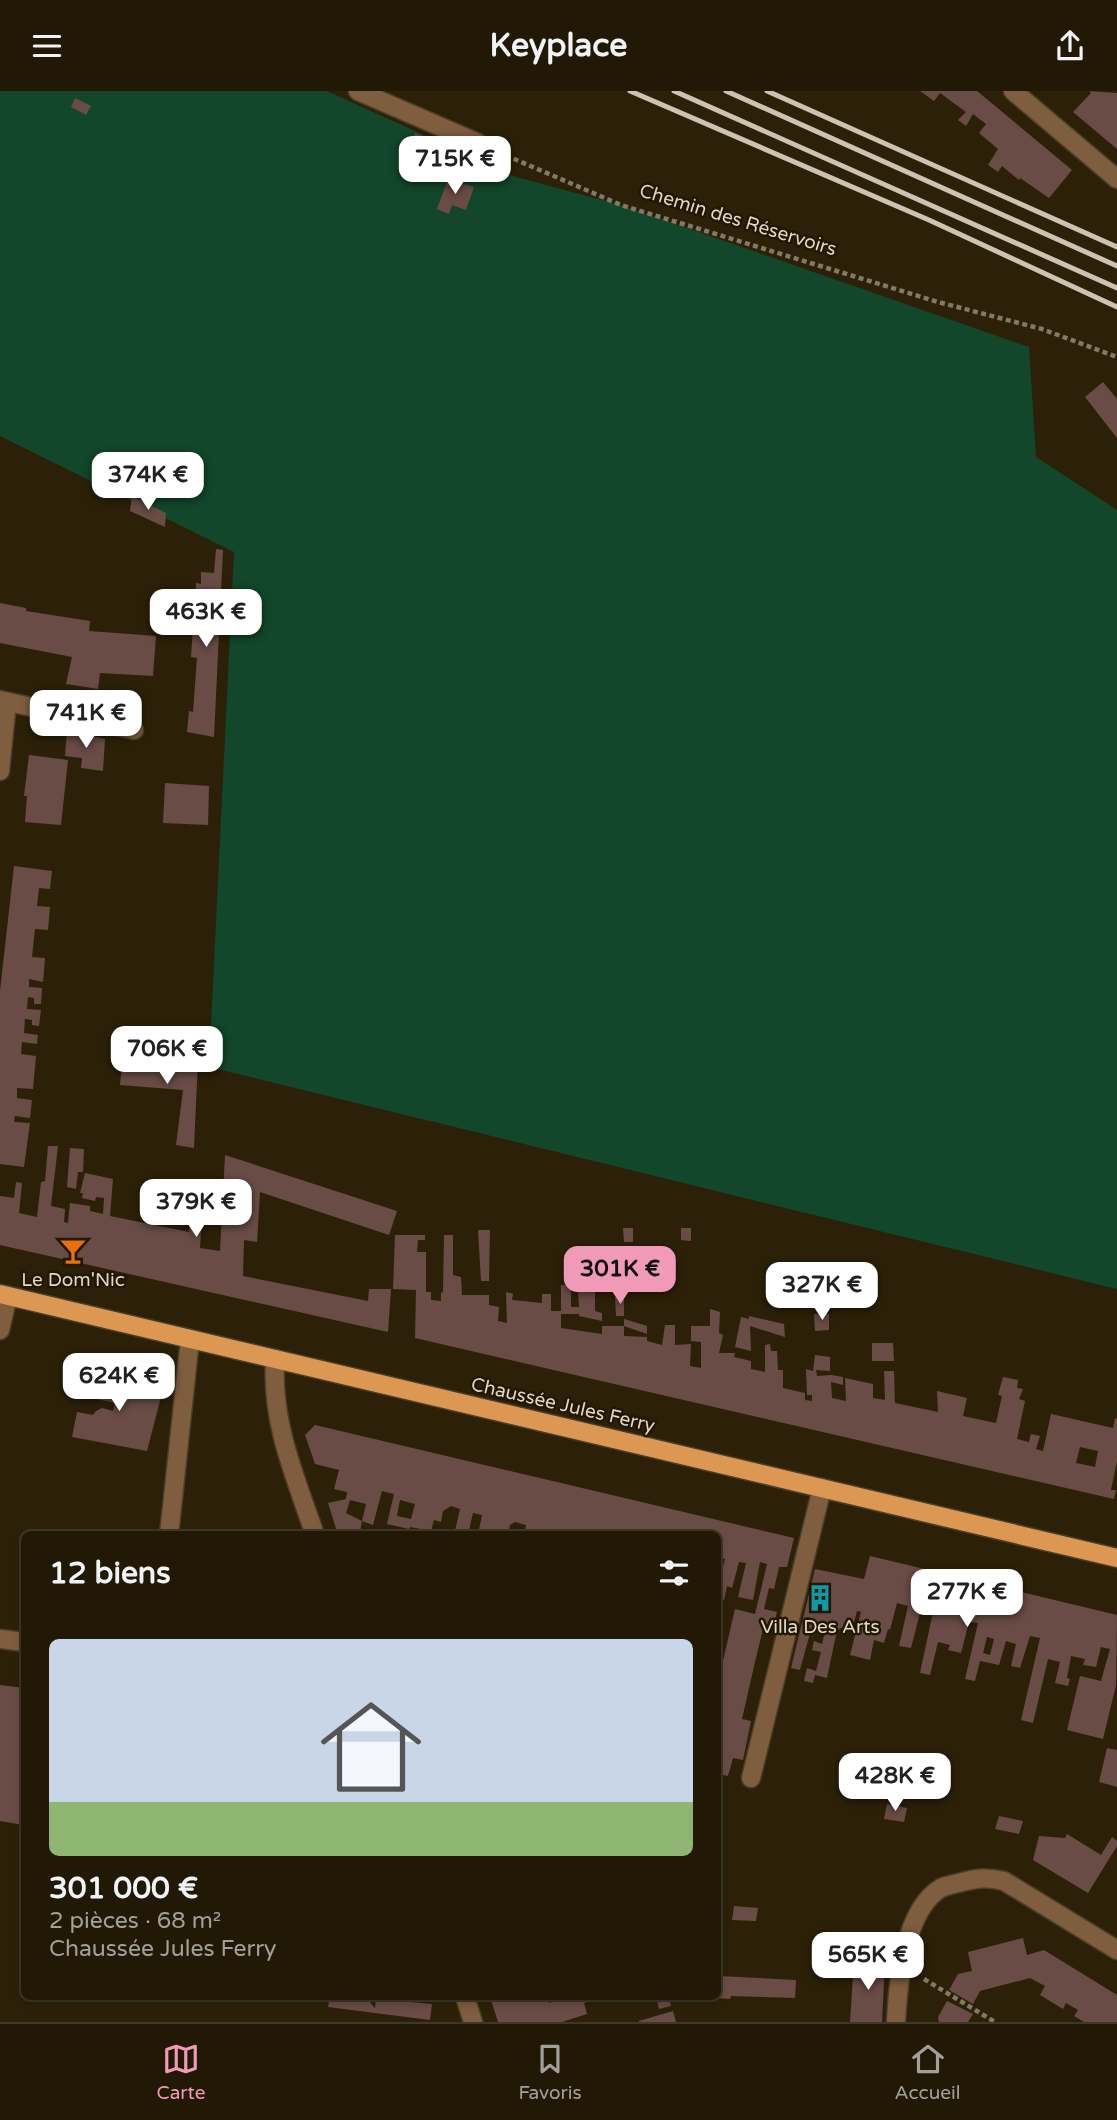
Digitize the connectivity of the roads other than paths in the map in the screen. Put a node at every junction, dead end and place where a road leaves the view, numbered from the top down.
1 (358, 91) edge
2 (1013, 91) edge
3 (478, 143) road end
4 (1117, 179) edge
5 (4, 701) edge
6 (134, 730) dead end
7 (0, 771) edge
8 (4, 1295) edge
9 (0, 1330) edge
10 (190, 1339) junction
11 (275, 1359) junction
12 (822, 1488) junction
13 (169, 1531) edge
14 (314, 1531) edge
15 (1117, 1558) edge
16 (0, 1639) edge
17 (21, 1642) edge
18 (751, 1778) dead end
19 (1117, 1950) edge
20 (466, 2000) edge
21 (473, 2022) edge
22 (896, 2022) edge

1 - 3 street
2 - 4 street
5 - 6 street
5 - 7 street
8 - 9 street
8 - 10 main road, Chaussée Jules Ferry
10 - 11 main road, Chaussée Jules Ferry
10 - 13 street
11 - 12 main road, Chaussée Jules Ferry
11 - 14 street
12 - 15 main road, Chaussée Jules Ferry
12 - 18 street
16 - 17 street
19 - 22 street
20 - 21 street

